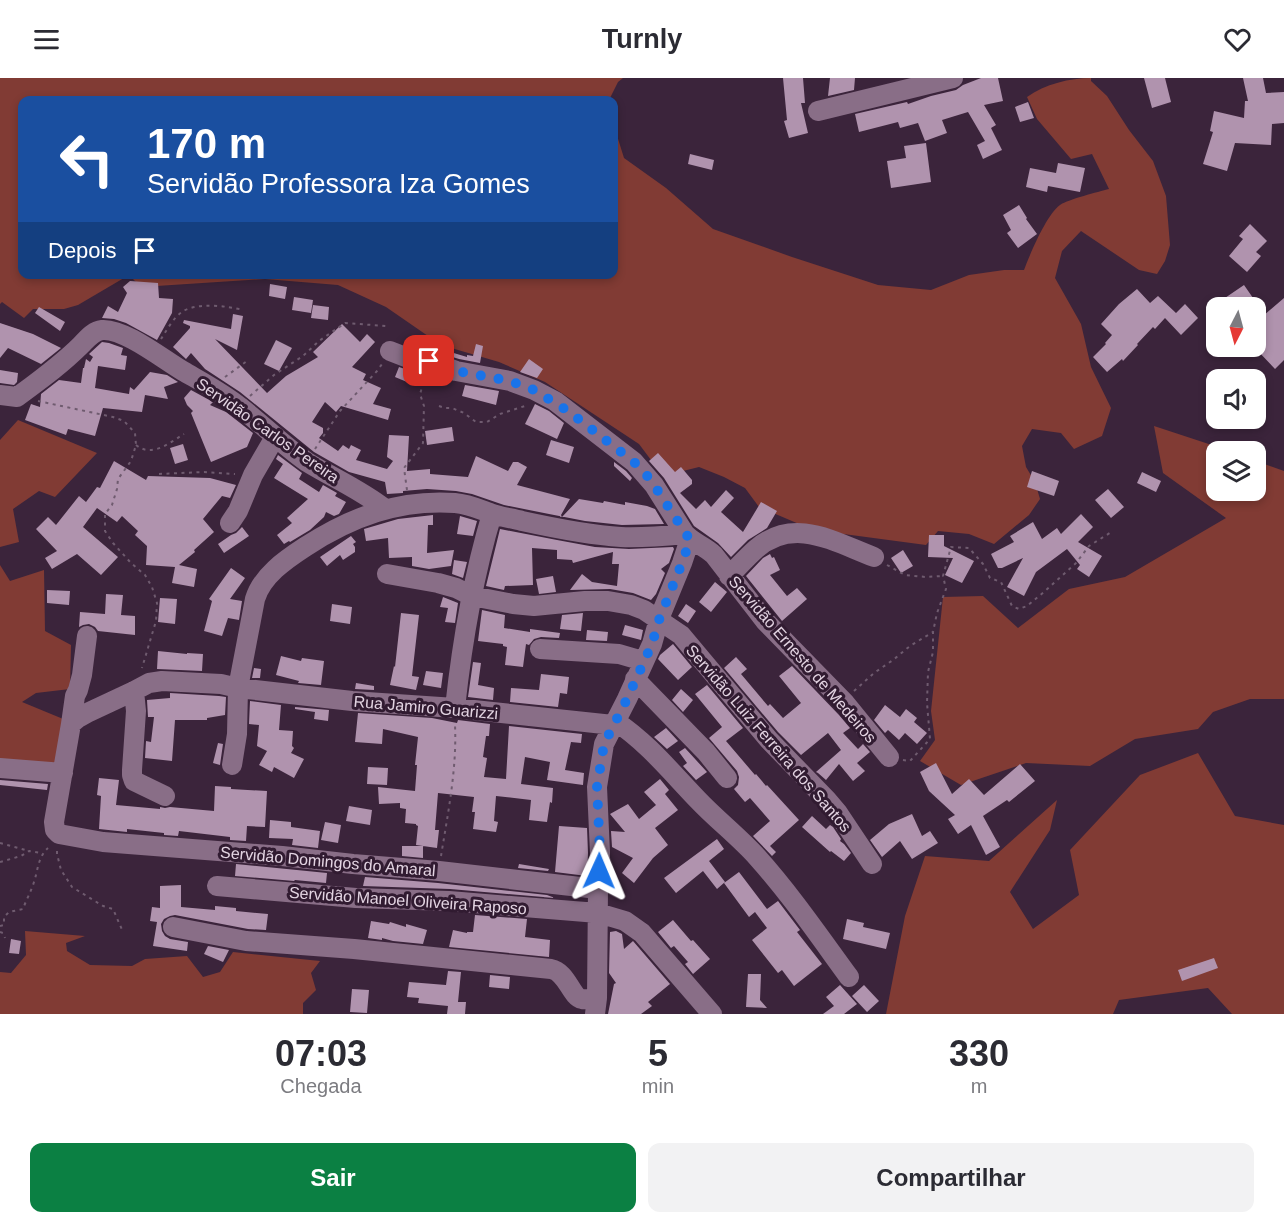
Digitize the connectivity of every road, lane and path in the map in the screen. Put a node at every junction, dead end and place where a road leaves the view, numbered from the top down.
1 (953, 78) edge
2 (818, 111) dead end
3 (243, 310) dead end
4 (386, 326) dead end
5 (153, 351) junction
6 (390, 351) joint
7 (247, 361) dead end
8 (429, 361) junction
9 (211, 388) junction
10 (9, 396) edge
11 (543, 396) junction
12 (238, 405) junction
13 (439, 406) dead end
14 (184, 434) dead end
15 (275, 437) junction
16 (136, 445) junction
17 (307, 461) junction
18 (159, 474) dead end
19 (253, 475) junction
20 (408, 505) junction
21 (385, 508) junction
22 (492, 514) junction
23 (230, 523) dead end
24 (1113, 531) dead end
25 (687, 537) junction
26 (874, 557) joint
27 (387, 574) dead end
28 (729, 576) junction
29 (943, 576) junction
30 (472, 596) junction
31 (659, 620) junction
32 (933, 632) junction
33 (87, 636) dead end
34 (540, 649) dead end
35 (639, 670) junction
36 (238, 688) junction
37 (134, 691) junction
38 (845, 703) junction
39 (455, 708) junction
40 (614, 723) junction
41 (71, 724) junction
42 (888, 757) joint
43 (232, 765) dead end
44 (0, 768) edge
45 (63, 773) junction
46 (727, 778) dead end
47 (165, 796) dead end
48 (59, 840) junction
49 (0, 843) edge
50 (29, 850) junction
51 (42, 853) junction
52 (0, 862) edge
53 (872, 864) dead end
54 (439, 871) junction
55 (217, 886) dead end
56 (598, 889) junction
57 (598, 913) junction
58 (0, 926) edge
59 (173, 927) dead end
60 (0, 932) edge
61 (123, 932) dead end
62 (5, 938) dead end
63 (849, 977) dead end
64 (596, 1006) edge
65 (712, 1014) edge

1 - 2 street
3 - 5 path
4 - 12 path
5 - 9 street, Servidão Carlos Pereira
5 - 10 street, Servidão Carlos Pereira
6 - 8 street
6 - 17 path
7 - 9 path
8 - 11 street
8 - 20 path
9 - 12 street, Servidão Carlos Pereira
10 - 16 path
11 - 13 path
11 - 25 street
12 - 15 street, Servidão Carlos Pereira
14 - 16 path
15 - 17 street, Servidão Carlos Pereira
15 - 19 street
16 - 37 path
17 - 21 street, Servidão Carlos Pereira
18 - 19 path
19 - 23 street
20 - 21 street
20 - 22 street
21 - 36 street
22 - 25 street
22 - 30 street
24 - 29 path
25 - 28 street, Servidão Ernesto de Medeiros
25 - 31 street
26 - 28 street
26 - 29 path
27 - 30 street, Servidão Luiz Ferreira dos Santos
28 - 38 street, Servidão Ernesto de Medeiros
29 - 32 path
30 - 31 street, Servidão Luiz Ferreira dos Santos
30 - 39 street
31 - 35 street
31 - 53 street, Servidão Luiz Ferreira dos Santos
32 - 38 path
32 - 42 path
33 - 41 street
34 - 35 street
35 - 40 street
35 - 46 street
36 - 37 street, Rua Jamiro Guarizzi
36 - 39 street, Rua Jamiro Guarizzi
36 - 43 street
37 - 41 street, Rua Jamiro Guarizzi
37 - 47 street
38 - 42 street, Servidão Ernesto de Medeiros
39 - 40 street, Rua Jamiro Guarizzi
39 - 54 path
40 - 56 street
40 - 63 street
41 - 45 street
44 - 45 street
45 - 48 street
48 - 51 path
48 - 54 street, Servidão Domingos do Amaral
48 - 61 path
49 - 50 path
50 - 51 path
50 - 52 path
51 - 58 path
54 - 56 street, Servidão Domingos do Amaral
55 - 57 street, Servidão Manoel Oliveira Raposo
56 - 57 street
57 - 64 street
57 - 65 street, Servidão Manoel Oliveira Raposo
59 - 64 street
60 - 62 path

